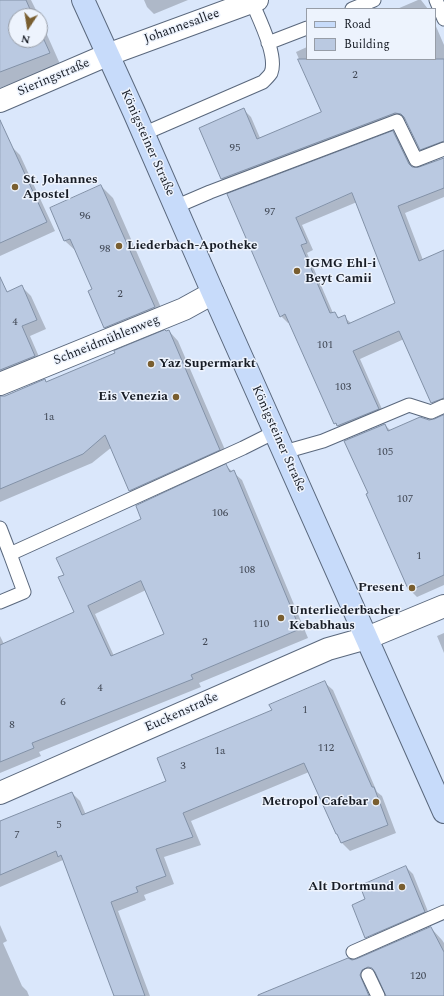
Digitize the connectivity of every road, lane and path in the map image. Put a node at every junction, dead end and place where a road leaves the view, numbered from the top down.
1 (83, 0) edge
2 (374, 0) edge
3 (436, 0) edge
4 (254, 1) edge
5 (354, 8) edge
6 (444, 19) edge
7 (306, 28) edge
8 (268, 43) junction
9 (107, 55) junction
10 (0, 101) edge
11 (143, 134) junction
12 (444, 149) edge
13 (175, 207) junction
14 (213, 293) junction
15 (0, 384) edge
16 (444, 406) edge
17 (275, 432) junction
18 (284, 452) junction
19 (0, 528) edge
20 (10, 554) junction
21 (0, 602) edge
22 (444, 606) edge
23 (367, 638) junction
24 (0, 793) edge
25 (444, 812) edge
26 (444, 912) edge
27 (353, 952) dead end
28 (368, 975) dead end
29 (378, 996) edge

1 - 9 main road, Königsteiner Straße
2 - 5 lane
3 - 6 lane
4 - 8 lane
4 - 9 street, Johannesallee
7 - 8 lane
8 - 11 lane
9 - 10 street, Sieringstraße
9 - 11 main road, Königsteiner Straße
11 - 13 main road, Königsteiner Straße
12 - 13 lane
13 - 14 main road, Königsteiner Straße
14 - 15 street, Schneidmühlenweg
14 - 17 main road, Königsteiner Straße
16 - 18 lane
17 - 18 main road, Königsteiner Straße
17 - 20 lane
18 - 23 main road, Königsteiner Straße
19 - 20 lane
20 - 21 lane
22 - 23 street, Euckenstraße
23 - 24 street, Euckenstraße
23 - 25 main road, Königsteiner Straße
26 - 27 lane
28 - 29 lane

